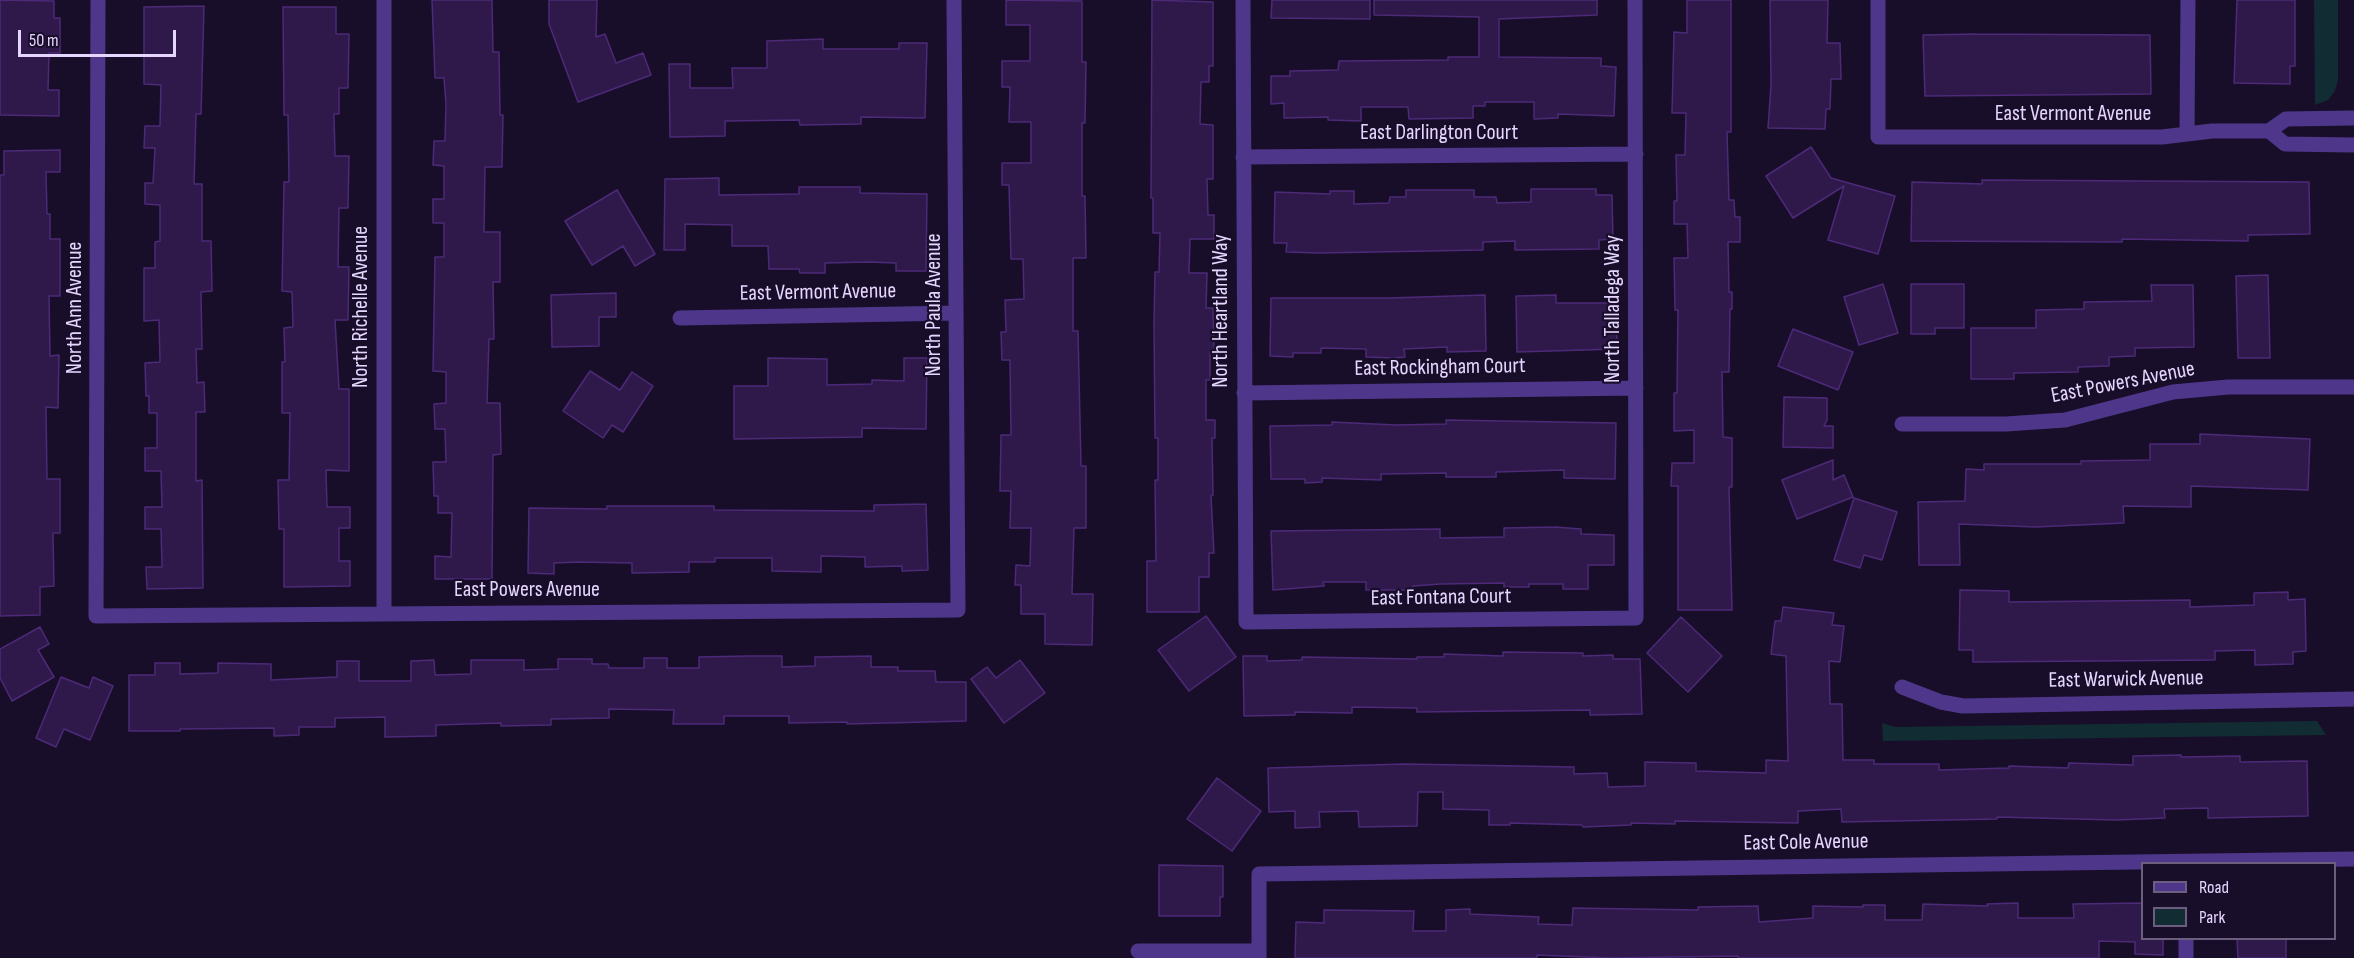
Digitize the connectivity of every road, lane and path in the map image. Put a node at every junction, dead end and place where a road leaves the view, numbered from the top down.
1 (98, 0) edge
2 (384, 0) edge
3 (954, 0) edge
4 (1243, 0) edge
5 (1635, 0) edge
6 (1878, 0) edge
7 (2188, 0) edge
8 (2354, 118) edge
9 (2269, 131) junction
10 (2187, 134) junction
11 (2354, 145) edge
12 (1635, 154) junction
13 (1243, 157) junction
14 (956, 313) junction
15 (680, 318) dead end
16 (2354, 387) edge
17 (1636, 388) junction
18 (1244, 393) junction
19 (1902, 424) dead end
20 (958, 610) joint
21 (384, 614) junction
22 (96, 616) joint
23 (1636, 618) joint
24 (1246, 622) joint
25 (1902, 687) dead end
26 (2354, 699) edge
27 (2354, 858) edge
28 (2185, 862) edge
29 (2141, 863) edge
30 (2186, 940) edge
31 (1138, 951) dead end
32 (1259, 955) edge
33 (2186, 958) edge

1 - 22 street, North Ann Avenue
2 - 21 street, North Richelle Avenue
3 - 14 street, North Paula Avenue
4 - 13 street, North Heartland Way
5 - 12 street, North Talladega Way
6 - 10 street, East Vermont Avenue
7 - 10 street
8 - 9 street, East Vermont Avenue
9 - 10 street, East Vermont Avenue
9 - 11 street, East Vermont Avenue
12 - 13 street, East Darlington Court
12 - 17 street, North Talladega Way
13 - 18 street, North Heartland Way
14 - 15 street, East Vermont Avenue
14 - 20 street, North Paula Avenue
16 - 19 street, East Powers Avenue
17 - 18 street, East Rockingham Court
17 - 23 street, North Talladega Way
18 - 24 street, North Heartland Way
20 - 21 street, East Powers Avenue
21 - 22 street, East Powers Avenue
23 - 24 street, East Fontana Court
25 - 26 street, East Warwick Avenue
27 - 28 street, East Cole Avenue
29 - 32 street, East Cole Avenue
30 - 33 street
31 - 32 street

